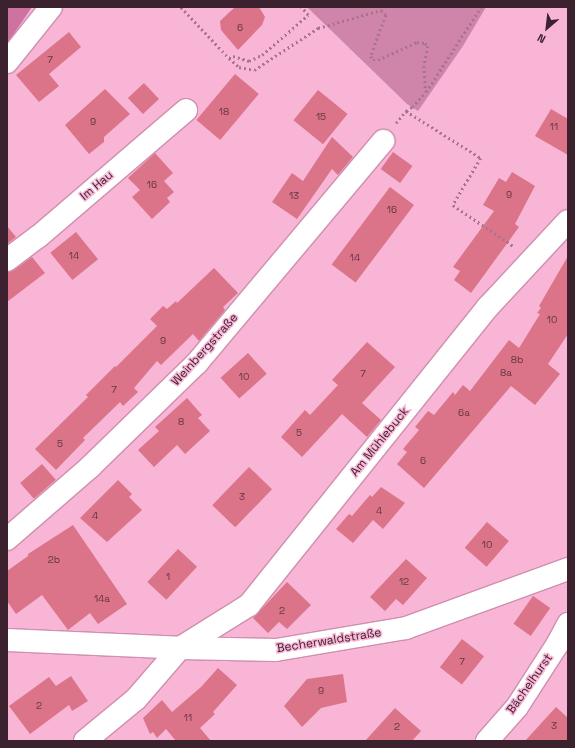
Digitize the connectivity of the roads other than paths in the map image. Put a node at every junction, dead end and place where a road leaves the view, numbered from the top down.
1 (51, 7) edge
2 (7, 62) edge
3 (186, 110) dead end
4 (383, 140) road end
5 (568, 221) edge
6 (7, 260) edge
7 (7, 539) edge
8 (568, 569) edge
9 (568, 624) edge
10 (7, 640) edge
11 (180, 648) junction
12 (85, 741) edge
13 (487, 741) edge

1 - 2 street
3 - 6 street, Im Hau
4 - 7 street, Weinbergstraße
5 - 11 street, Am Mühlebuck
8 - 11 street, Becherwaldstraße
9 - 13 street, Bächelhurst
10 - 11 street, Becherwaldstraße
11 - 12 street, Am Mühlebuck

